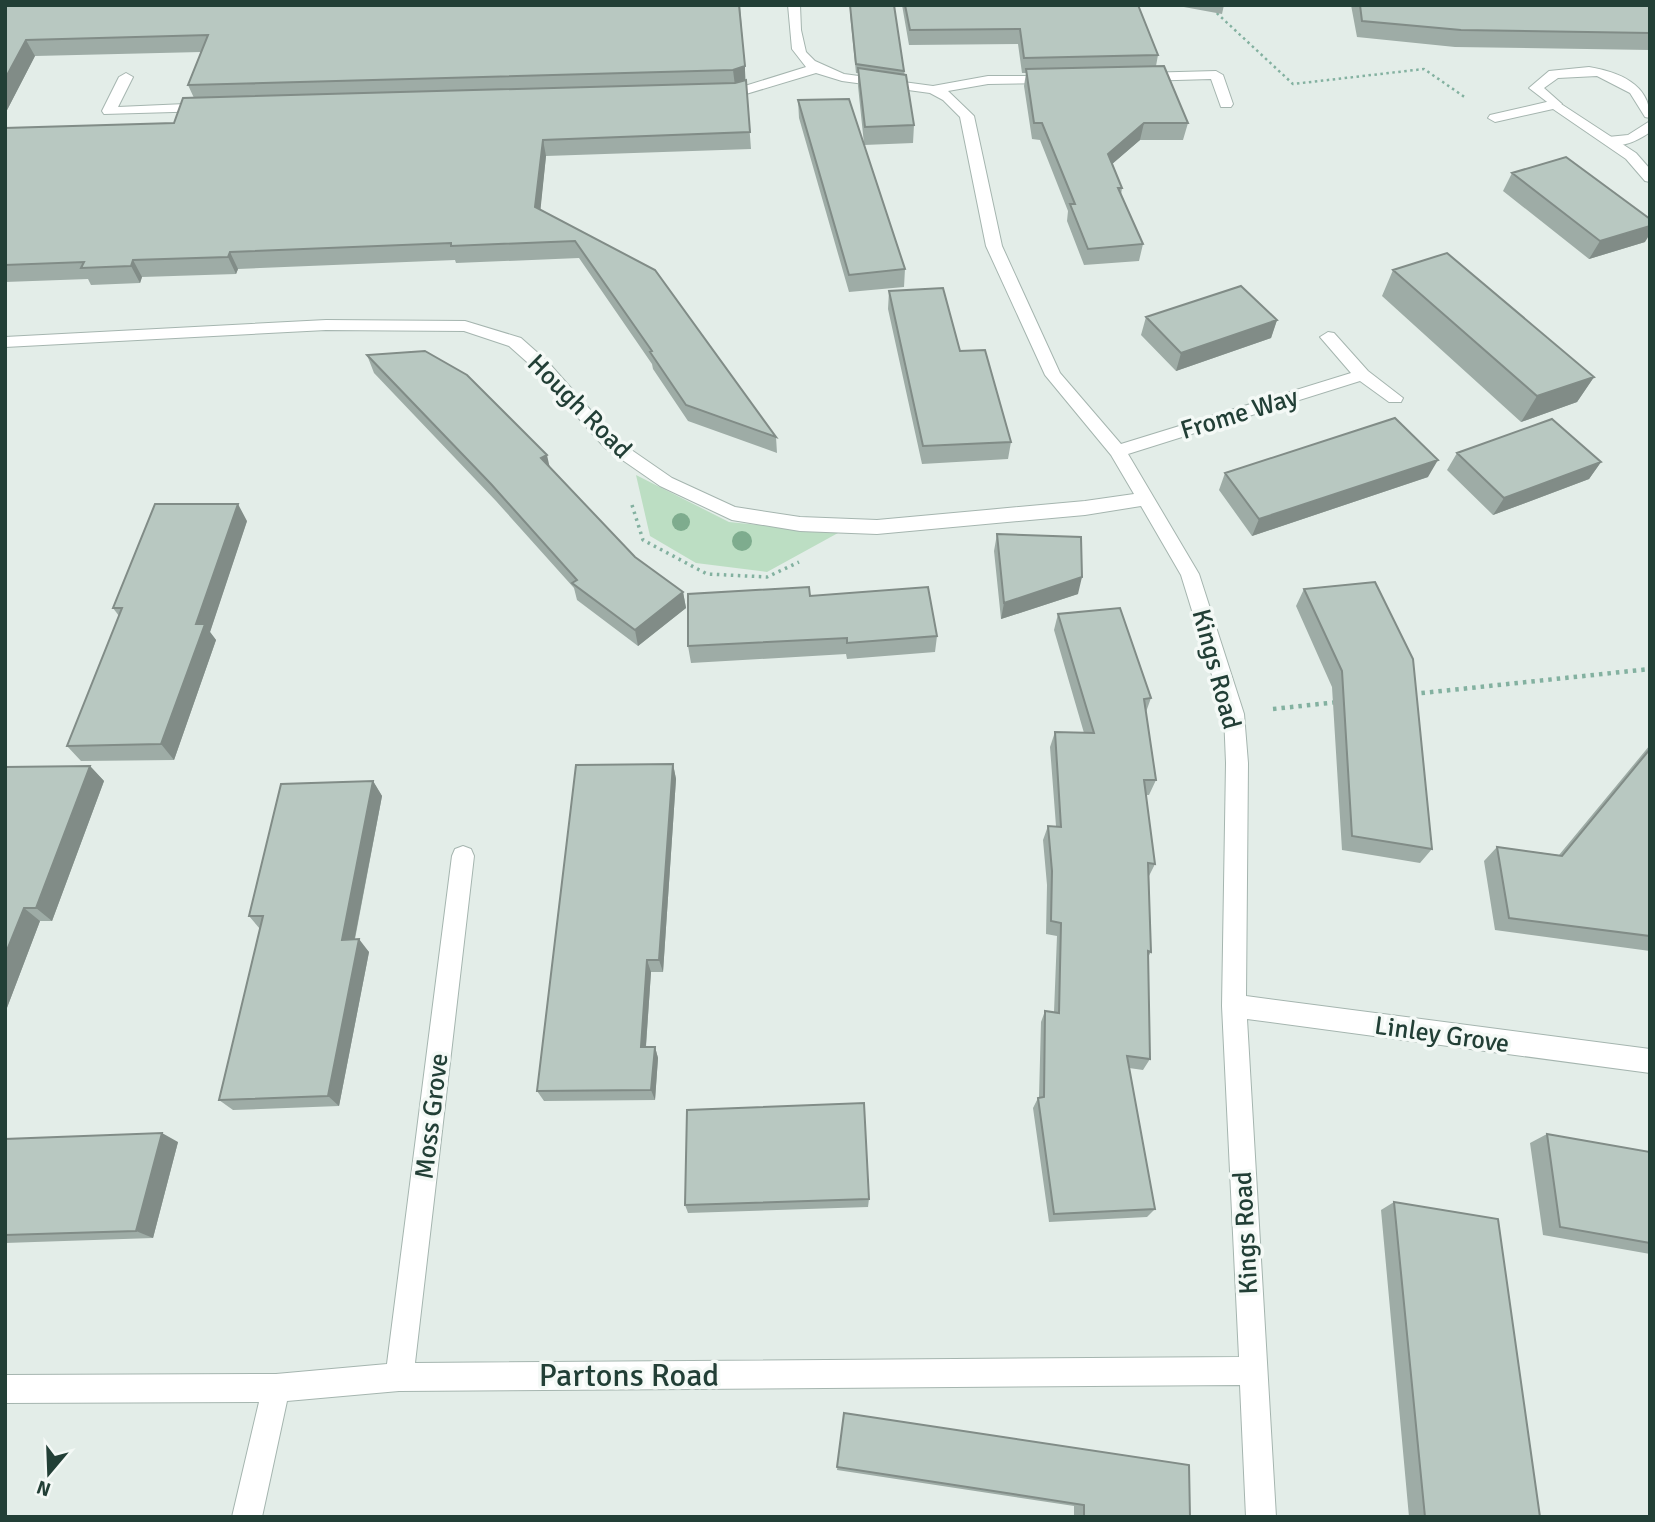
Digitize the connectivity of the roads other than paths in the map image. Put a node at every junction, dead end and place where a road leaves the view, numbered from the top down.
1 (793, 5) edge
2 (816, 69) junction
3 (126, 77) dead end
4 (1122, 77) edge
5 (1069, 78) edge
6 (934, 90) junction
7 (710, 93) edge
8 (1226, 104) dead end
9 (1555, 104) junction
10 (220, 107) edge
11 (1650, 114) edge
12 (1496, 118) road end
13 (1650, 125) edge
14 (1608, 141) junction
15 (1650, 178) edge
16 (1328, 337) dead end
17 (5, 342) edge
18 (1362, 375) junction
19 (1395, 398) dead end
20 (1117, 451) junction
21 (1145, 499) junction
22 (463, 856) dead end
23 (1234, 1006) junction
24 (1650, 1061) edge
25 (1252, 1371) junction
26 (399, 1377) junction
27 (276, 1388) junction
28 (5, 1389) edge
29 (247, 1517) edge
30 (1261, 1517) edge

1 - 2 street
2 - 6 street, Kings Road
2 - 7 street
3 - 10 street
4 - 8 street
5 - 6 street
6 - 20 street, Kings Road
9 - 11 street
9 - 12 street
9 - 14 street
13 - 14 street
14 - 15 street
16 - 18 street
17 - 21 street, Hough Road
18 - 19 street
18 - 20 street, Frome Way
20 - 21 street, Kings Road
21 - 23 street, Kings Road
22 - 26 street, Moss Grove
23 - 24 street, Linley Grove
23 - 25 street, Kings Road
25 - 26 street, Partons Road
25 - 30 street, Kings Road
26 - 27 street, Partons Road
27 - 28 street, Partons Road
27 - 29 street

